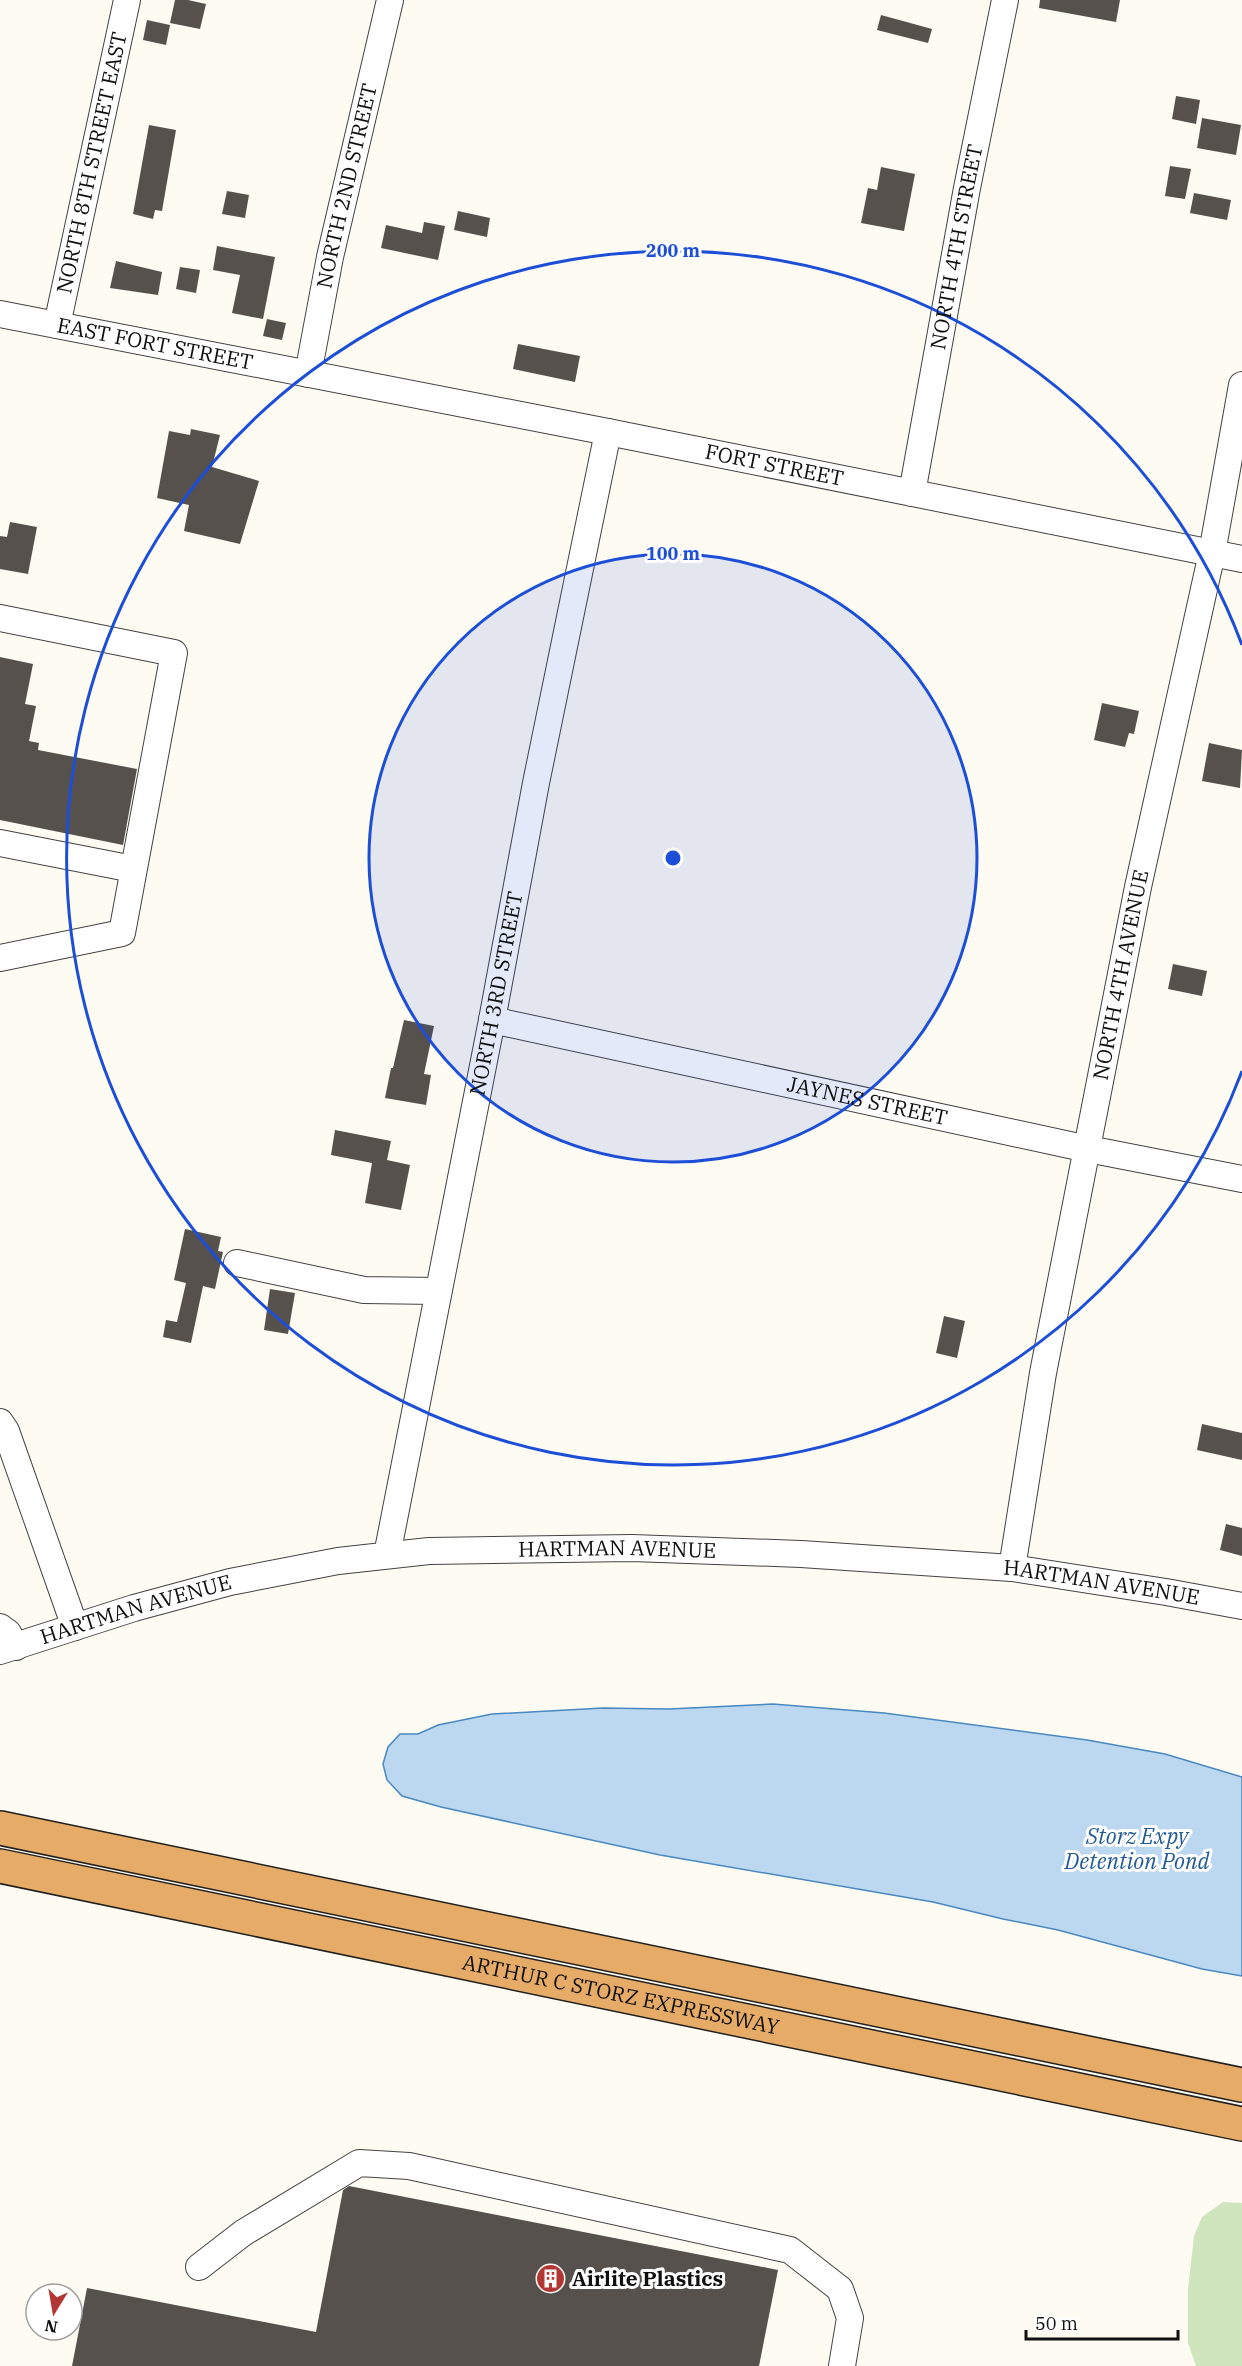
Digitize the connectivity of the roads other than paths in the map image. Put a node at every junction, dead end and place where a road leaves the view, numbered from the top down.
1 (127, 0) edge
2 (390, 0) edge
3 (1005, 0) edge
4 (0, 314) edge
5 (57, 325) junction
6 (308, 374) junction
7 (1242, 385) edge
8 (608, 432) junction
9 (912, 493) junction
10 (1212, 553) junction
11 (1242, 559) edge
12 (0, 618) edge
13 (0, 843) edge
14 (133, 869) junction
15 (0, 958) edge
16 (492, 1020) junction
17 (1088, 1149) junction
18 (1242, 1179) edge
19 (237, 1263) dead end
20 (437, 1291) junction
21 (0, 1422) edge
22 (387, 1555) junction
23 (1012, 1569) junction
24 (1242, 1606) edge
25 (0, 1627) edge
26 (75, 1627) junction
27 (8, 1649) edge
28 (0, 1828) edge
29 (0, 1866) edge
30 (1242, 2085) edge
31 (1242, 2124) edge
32 (199, 2267) dead end
33 (842, 2366) edge

1 - 5 street, NORTH 8TH STREET EAST
2 - 6 street, NORTH 2ND STREET
3 - 9 street, NORTH 4TH STREET
4 - 5 street, EAST FORT STREET
5 - 6 street, EAST FORT STREET
6 - 8 street, FORT STREET
7 - 10 street, NORTH 4TH AVENUE
8 - 9 street, FORT STREET
8 - 16 street, NORTH 3RD STREET
9 - 10 street, FORT STREET
10 - 11 street, FORT STREET
10 - 17 street, NORTH 4TH AVENUE
12 - 14 street
13 - 14 street
14 - 15 street
16 - 17 street, JAYNES STREET
16 - 20 street, NORTH 3RD STREET
17 - 18 street, JAYNES STREET
17 - 23 street, NORTH 4TH AVENUE
19 - 20 street
20 - 22 street, NORTH 3RD STREET
21 - 26 street
22 - 23 street, HARTMAN AVENUE
22 - 26 street, HARTMAN AVENUE
23 - 24 street, HARTMAN AVENUE
25 - 27 street
26 - 27 street, HARTMAN AVENUE
28 - 30 highway, ARTHUR C STORZ EXPRESSWAY
29 - 31 highway, ARTHUR C STORZ EXPRESSWAY
32 - 33 street

